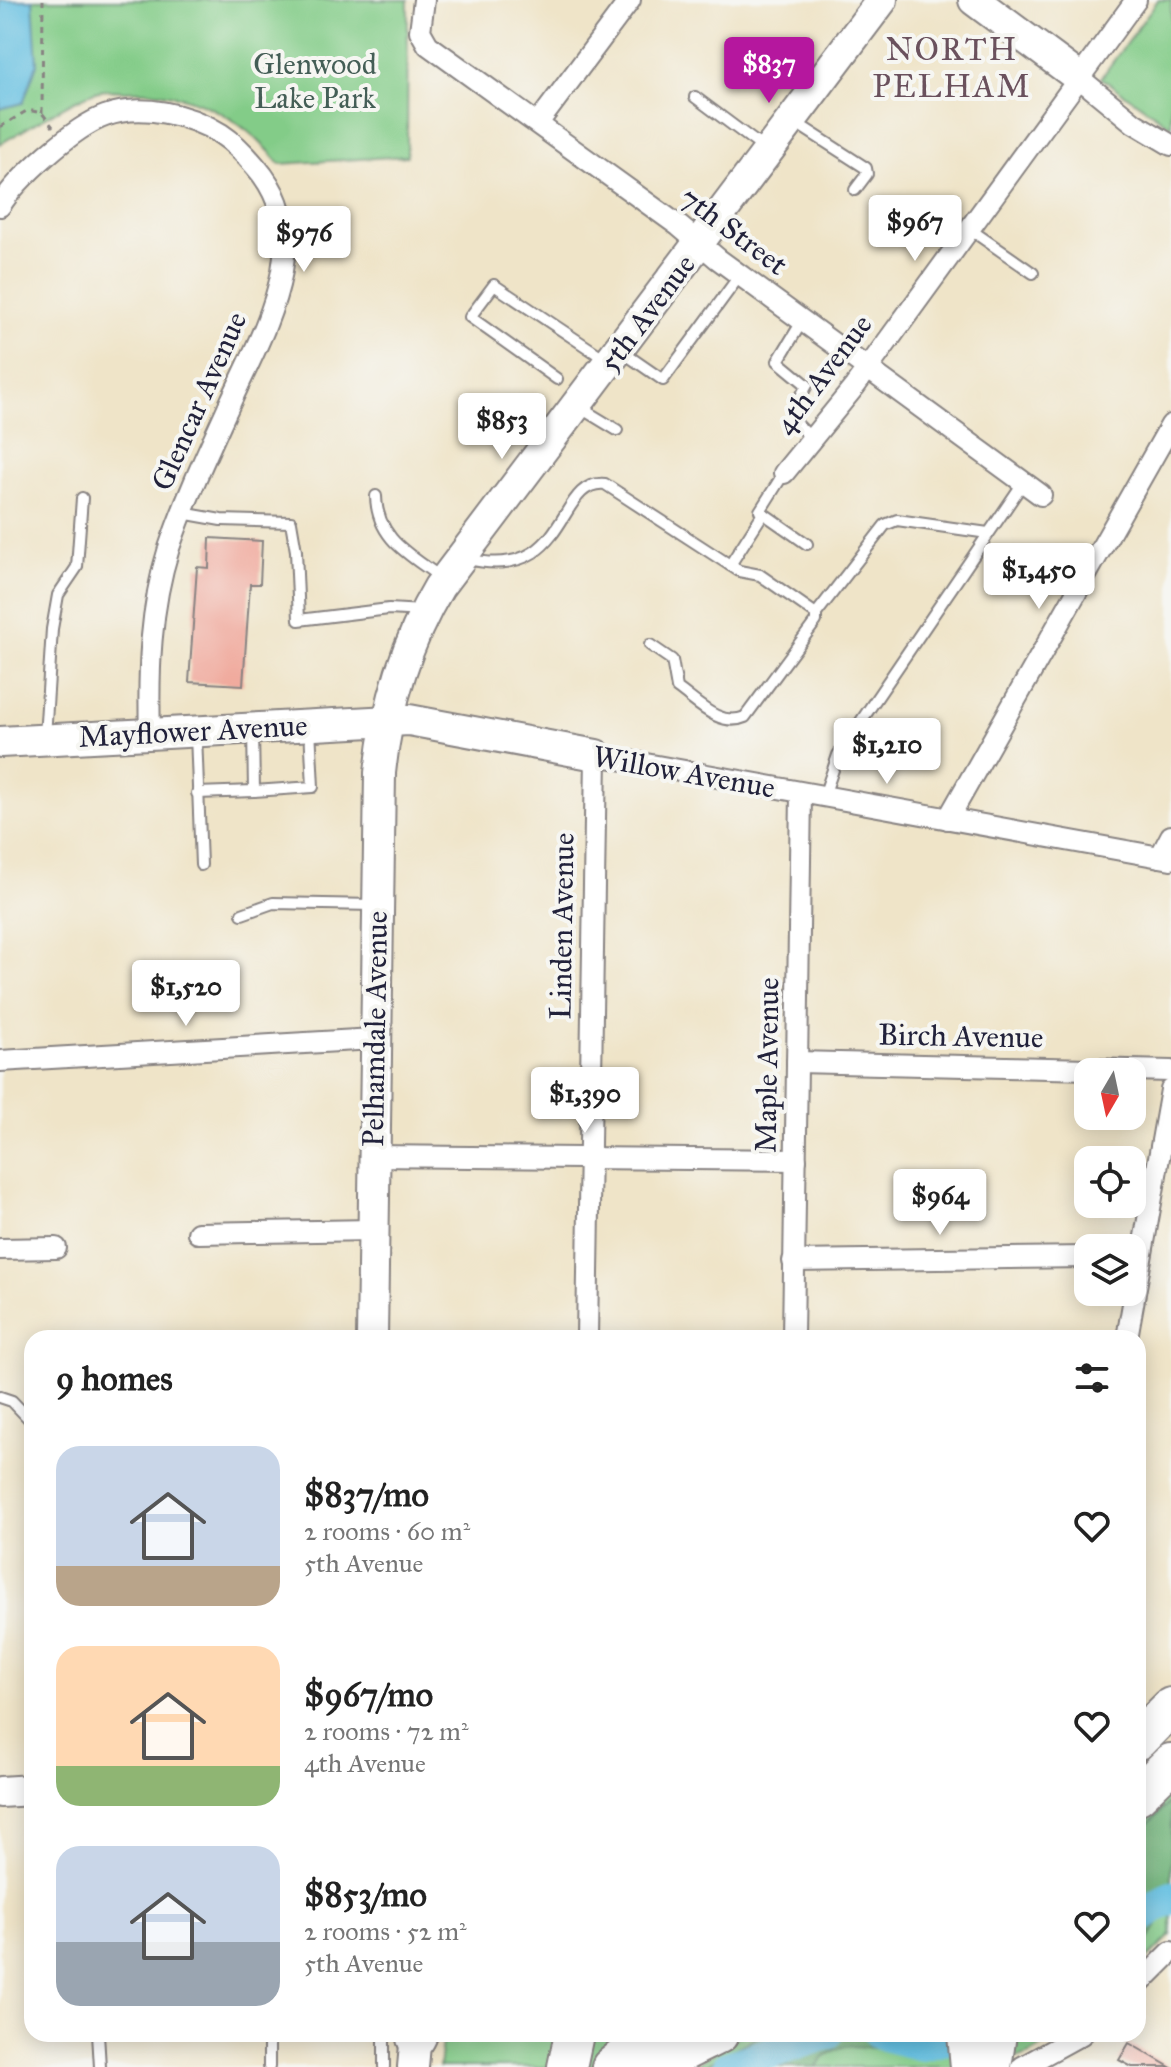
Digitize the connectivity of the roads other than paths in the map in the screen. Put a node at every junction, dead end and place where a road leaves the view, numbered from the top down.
1 (424, 0) edge
2 (630, 0) edge
3 (882, 0) edge
4 (974, 0) edge
5 (1136, 0) edge
6 (1078, 77) junction
7 (695, 97) dead end
8 (791, 120) junction
9 (538, 123) junction
10 (1171, 145) edge
11 (768, 151) junction
12 (855, 190) dead end
13 (0, 206) edge
14 (968, 228) junction
15 (699, 243) junction
16 (1033, 273) dead end
17 (740, 275) junction
18 (803, 320) junction
19 (615, 356) junction
20 (869, 366) junction
21 (557, 379) dead end
22 (578, 406) junction
23 (1171, 425) edge
24 (617, 430) dead end
25 (812, 439) junction
26 (784, 473) joint
27 (1023, 483) junction
28 (1041, 495) dead end
29 (376, 496) dead end
30 (82, 498) dead end
31 (182, 513) junction
32 (762, 515) junction
33 (988, 533) junction
34 (807, 544) dead end
35 (730, 565) junction
36 (453, 569) junction
37 (424, 612) junction
38 (816, 614) junction
39 (650, 645) dead end
40 (386, 721) junction
41 (310, 725) junction
42 (253, 728) junction
43 (196, 732) junction
44 (150, 734) junction
45 (44, 739) junction
46 (0, 742) edge
47 (596, 755) junction
48 (254, 791) junction
49 (197, 793) junction
50 (801, 793) junction
51 (824, 796) junction
52 (948, 819) junction
53 (1171, 836) edge
54 (1165, 858) edge
55 (201, 865) dead end
56 (376, 905) junction
57 (242, 914) dead end
58 (374, 1039) junction
59 (0, 1061) edge
60 (797, 1062) junction
61 (1171, 1071) edge
62 (1171, 1090) edge
63 (373, 1156) junction
64 (589, 1157) junction
65 (796, 1160) junction
66 (373, 1230) junction
67 (198, 1233) dead end
68 (1142, 1234) edge
69 (56, 1248) dead end
70 (0, 1249) edge
71 (1074, 1257) edge
72 (793, 1261) junction
73 (1131, 1306) edge
74 (372, 1330) edge
75 (587, 1330) edge
76 (793, 1330) edge
77 (1128, 1330) edge
78 (0, 1397) edge
79 (24, 1414) edge
80 (1171, 1707) edge
81 (1146, 1732) edge
82 (1171, 1741) edge
83 (1171, 1763) edge
84 (1146, 1764) edge
85 (1146, 1787) edge
86 (24, 1790) edge
87 (0, 1792) edge
88 (1171, 1952) edge
89 (1146, 1977) edge
90 (98, 2042) edge
91 (269, 2042) edge
92 (572, 2042) edge
93 (642, 2042) edge
94 (682, 2042) edge
95 (702, 2042) edge
96 (968, 2042) edge
97 (996, 2042) edge
98 (1067, 2042) edge
99 (100, 2067) edge
100 (269, 2067) edge
101 (567, 2067) edge
102 (611, 2067) edge
103 (650, 2067) edge
104 (970, 2067) edge
105 (992, 2067) edge
106 (1022, 2067) edge

1 - 9 street, 7th Street
2 - 9 street
3 - 8 street, 5th Avenue
4 - 6 street
5 - 6 street, 4th Avenue
6 - 10 street
6 - 14 street, 4th Avenue
7 - 11 lane
8 - 11 street, 5th Avenue
8 - 12 lane
9 - 15 street, 7th Street
11 - 15 street, 5th Avenue
13 - 31 street, Glencar Avenue
14 - 16 lane
14 - 20 street, 4th Avenue
15 - 17 street, 7th Street
15 - 19 street, 5th Avenue
17 - 18 street, 7th Street
17 - 19 lane
18 - 20 street, 7th Street
18 - 25 lane
19 - 21 lane
19 - 22 street, 5th Avenue
20 - 25 street, 4th Avenue
20 - 27 street, 7th Street
22 - 24 lane
22 - 36 street, 5th Avenue
23 - 52 street
25 - 26 street, 4th Avenue
26 - 32 lane
27 - 28 street, 7th Street
27 - 33 lane
29 - 36 lane
30 - 45 lane
31 - 37 lane
31 - 44 street, Glencar Avenue
32 - 34 lane
32 - 35 lane
33 - 38 lane
33 - 51 lane
35 - 36 lane
35 - 38 lane
36 - 37 street, 5th Avenue
37 - 40 street, 5th Avenue
38 - 39 lane
40 - 41 street, Mayflower Avenue
40 - 47 street, Willow Avenue
40 - 56 street, Pelhamdale Avenue
41 - 42 street, Mayflower Avenue
41 - 48 lane
42 - 43 street, Mayflower Avenue
42 - 48 lane
43 - 44 street, Mayflower Avenue
43 - 49 lane
44 - 45 street, Mayflower Avenue
45 - 46 street, Mayflower Avenue
47 - 50 street, Willow Avenue
47 - 64 street, Linden Avenue
48 - 49 lane
49 - 55 lane
50 - 51 street, Willow Avenue
50 - 60 street, Maple Avenue
51 - 52 street, Willow Avenue
52 - 54 street, Willow Avenue
53 - 54 street
56 - 57 lane
56 - 58 street, Pelhamdale Avenue
58 - 59 street
58 - 63 street, Pelhamdale Avenue
60 - 61 street, Birch Avenue
60 - 65 street, Maple Avenue
62 - 68 street
63 - 64 street
63 - 66 street, Pelhamdale Avenue
64 - 65 street
64 - 75 street, Linden Avenue
65 - 72 street, Maple Avenue
66 - 67 street
66 - 74 street, Pelhamdale Avenue
69 - 70 street
71 - 72 street
72 - 76 street, Maple Avenue
73 - 77 street
78 - 79 lane
80 - 81 highway
82 - 84 highway
83 - 85 highway
86 - 87 street
88 - 89 street
90 - 99 lane
91 - 100 lane
92 - 101 highway
93 - 102 highway
94 - 103 highway
95 - 103 highway
96 - 104 highway
97 - 105 highway
98 - 106 street

